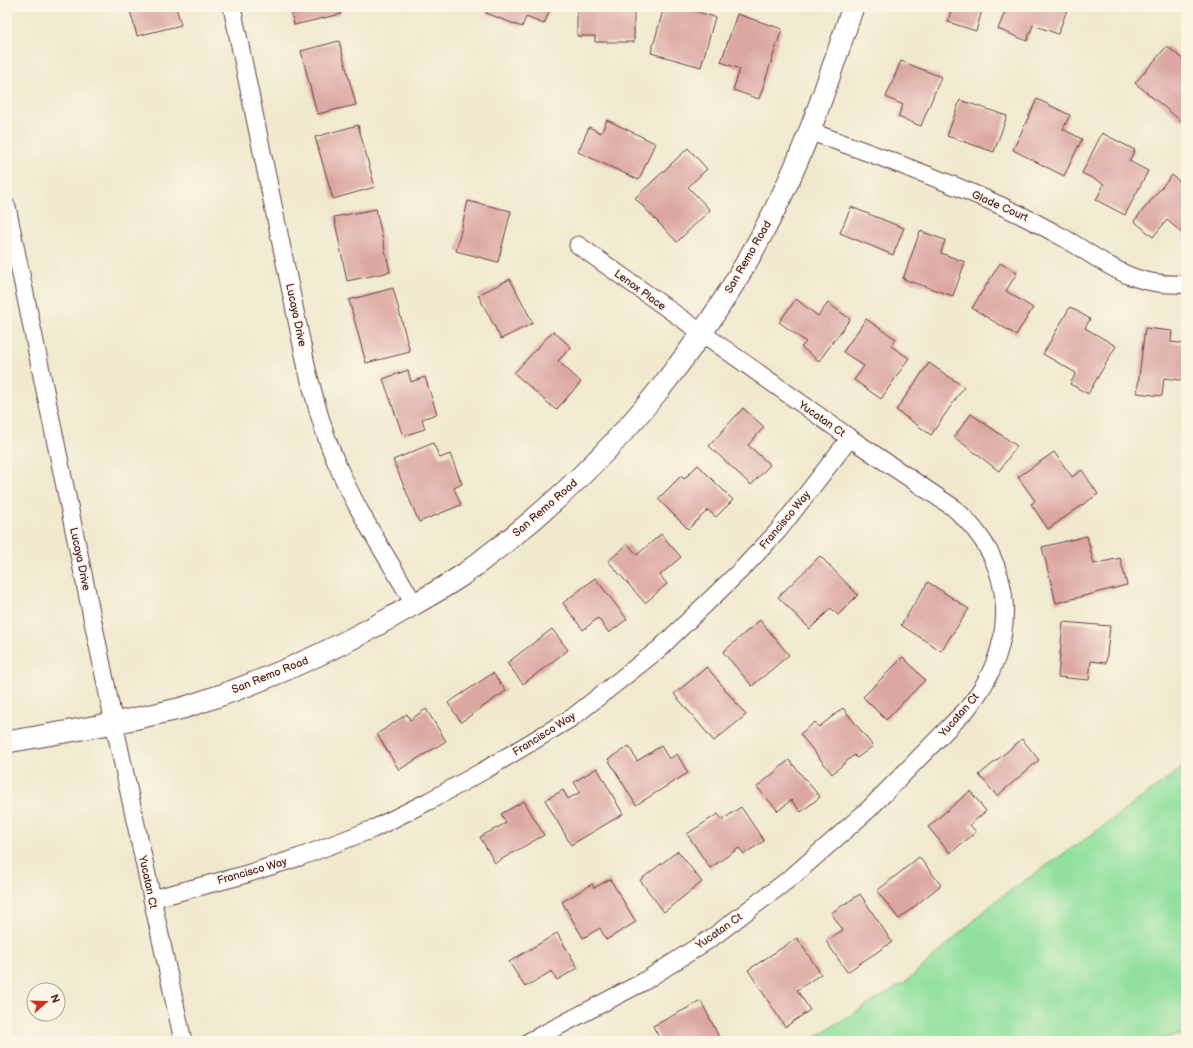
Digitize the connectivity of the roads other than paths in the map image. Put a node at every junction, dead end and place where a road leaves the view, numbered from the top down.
1 (232, 7) edge
2 (852, 7) edge
3 (810, 131) junction
4 (7, 207) edge
5 (578, 245) dead end
6 (1186, 284) edge
7 (702, 334) junction
8 (850, 438) junction
9 (414, 604) junction
10 (114, 723) junction
11 (7, 742) edge
12 (152, 899) junction
13 (183, 1041) edge
14 (530, 1041) edge

1 - 9 street, Lucaya Drive
2 - 3 street, San Remo Road
3 - 6 street, Glade Court
3 - 7 street, San Remo Road
4 - 10 street, Lucaya Drive
5 - 7 street, Lenox Place
7 - 8 street, Yucatan Ct
7 - 9 street, San Remo Road
8 - 12 street, Francisco Way
8 - 14 street, Yucatan Ct
9 - 10 street, San Remo Road
10 - 11 street, San Remo Road
10 - 12 street, Yucatan Ct
12 - 13 street, Yucatan Ct

